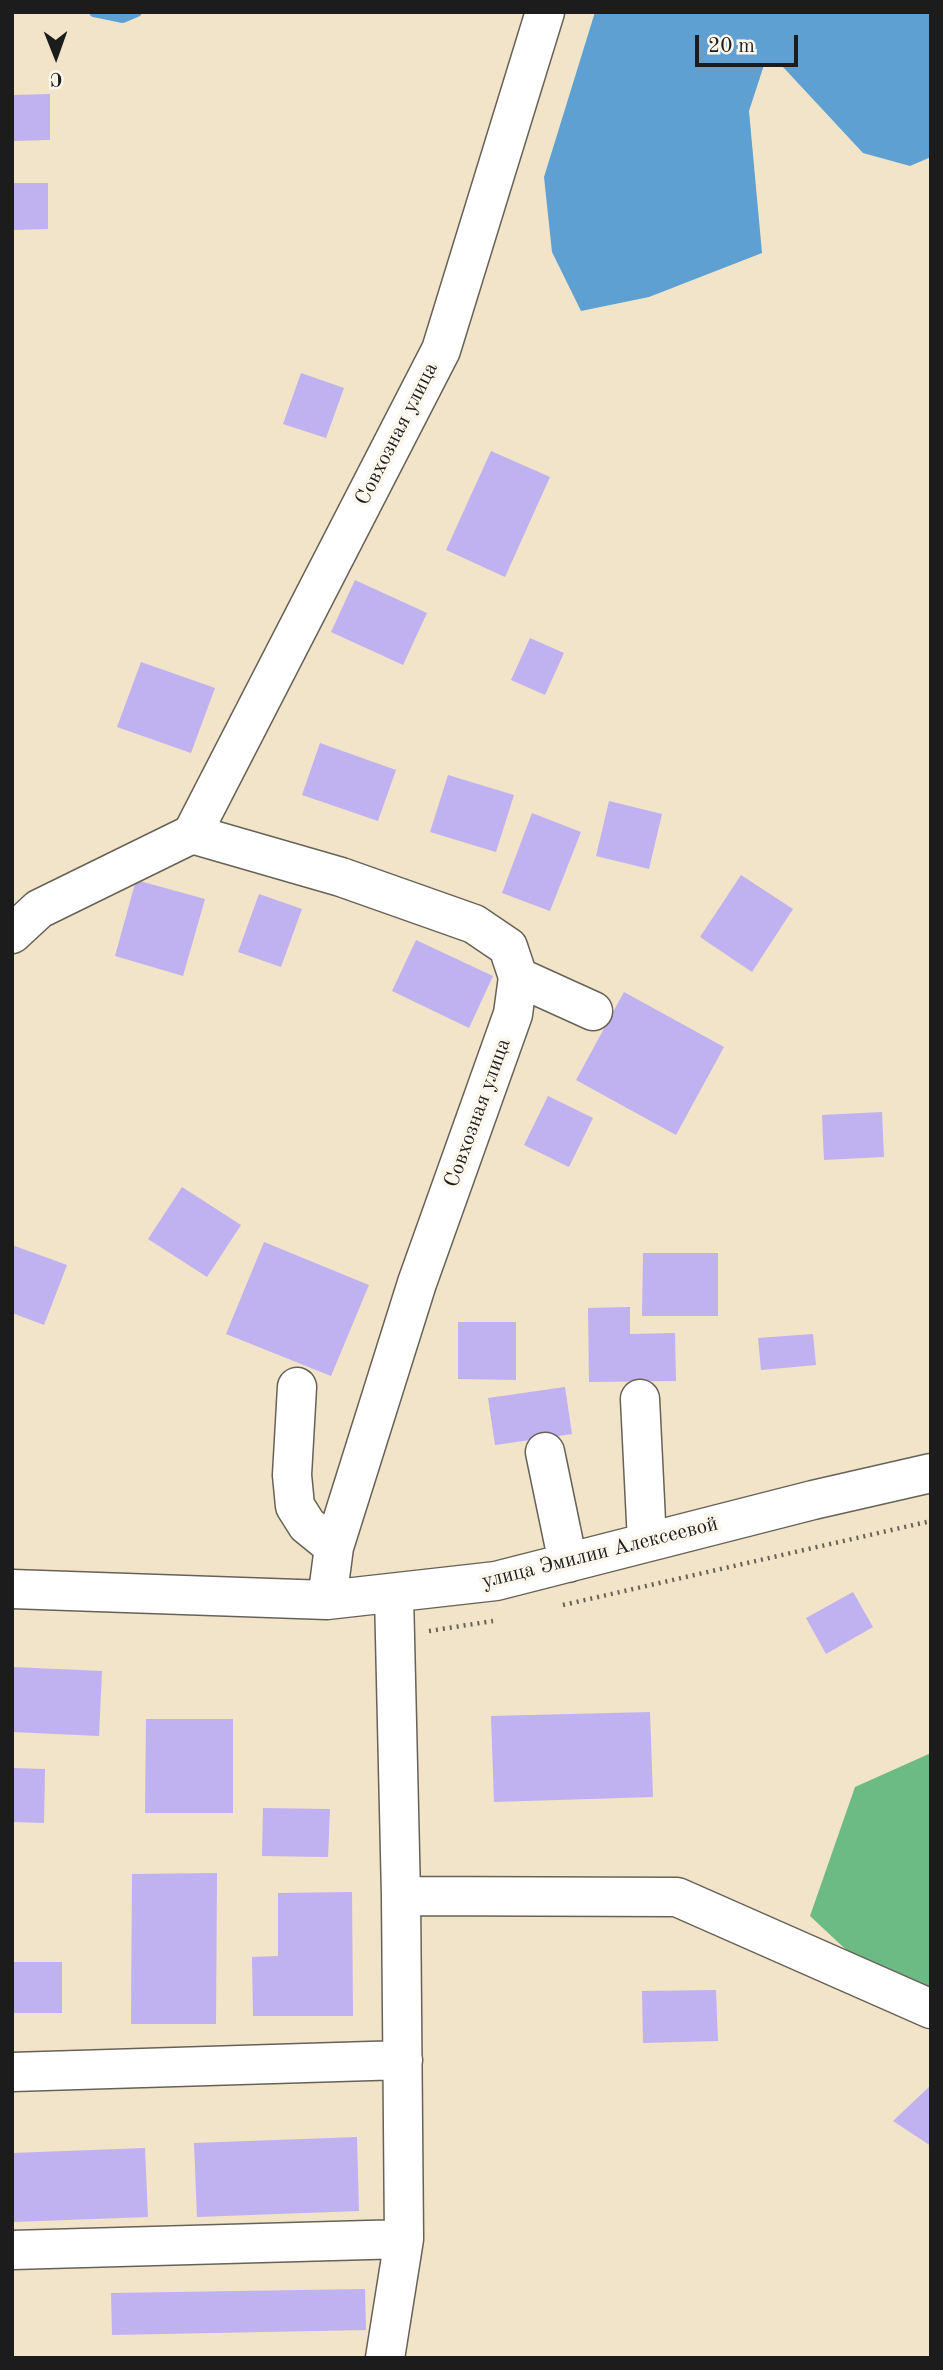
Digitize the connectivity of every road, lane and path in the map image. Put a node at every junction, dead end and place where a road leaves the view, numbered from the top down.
1 (545, 12) edge
2 (192, 834) junction
3 (12, 934) edge
4 (518, 977) junction
5 (593, 1011) dead end
6 (297, 1387) dead end
7 (640, 1399) dead end
8 (545, 1451) dead end
9 (931, 1474) edge
10 (646, 1542) junction
11 (334, 1547) junction
12 (568, 1563) junction
13 (12, 1589) edge
14 (394, 1594) junction
15 (327, 1600) junction
16 (401, 1896) junction
17 (931, 2009) edge
18 (403, 2060) junction
19 (12, 2072) edge
20 (404, 2239) junction
21 (12, 2250) edge
22 (385, 2358) edge

1 - 2 street, Совхозная улица
2 - 3 street
2 - 4 street, Совхозная улица
4 - 5 street
4 - 11 street, Совхозная улица
6 - 11 street
7 - 10 street
8 - 12 street
9 - 10 street, улица Эмилии Алексеевой
10 - 12 street, улица Эмилии Алексеевой
11 - 15 street, Совхозная улица
12 - 14 street, улица Эмилии Алексеевой
13 - 15 street, улица Эмилии Алексеевой
14 - 15 street, улица Эмилии Алексеевой
14 - 16 street
16 - 17 street
16 - 18 street
18 - 19 street
18 - 20 street
20 - 21 street
20 - 22 street

